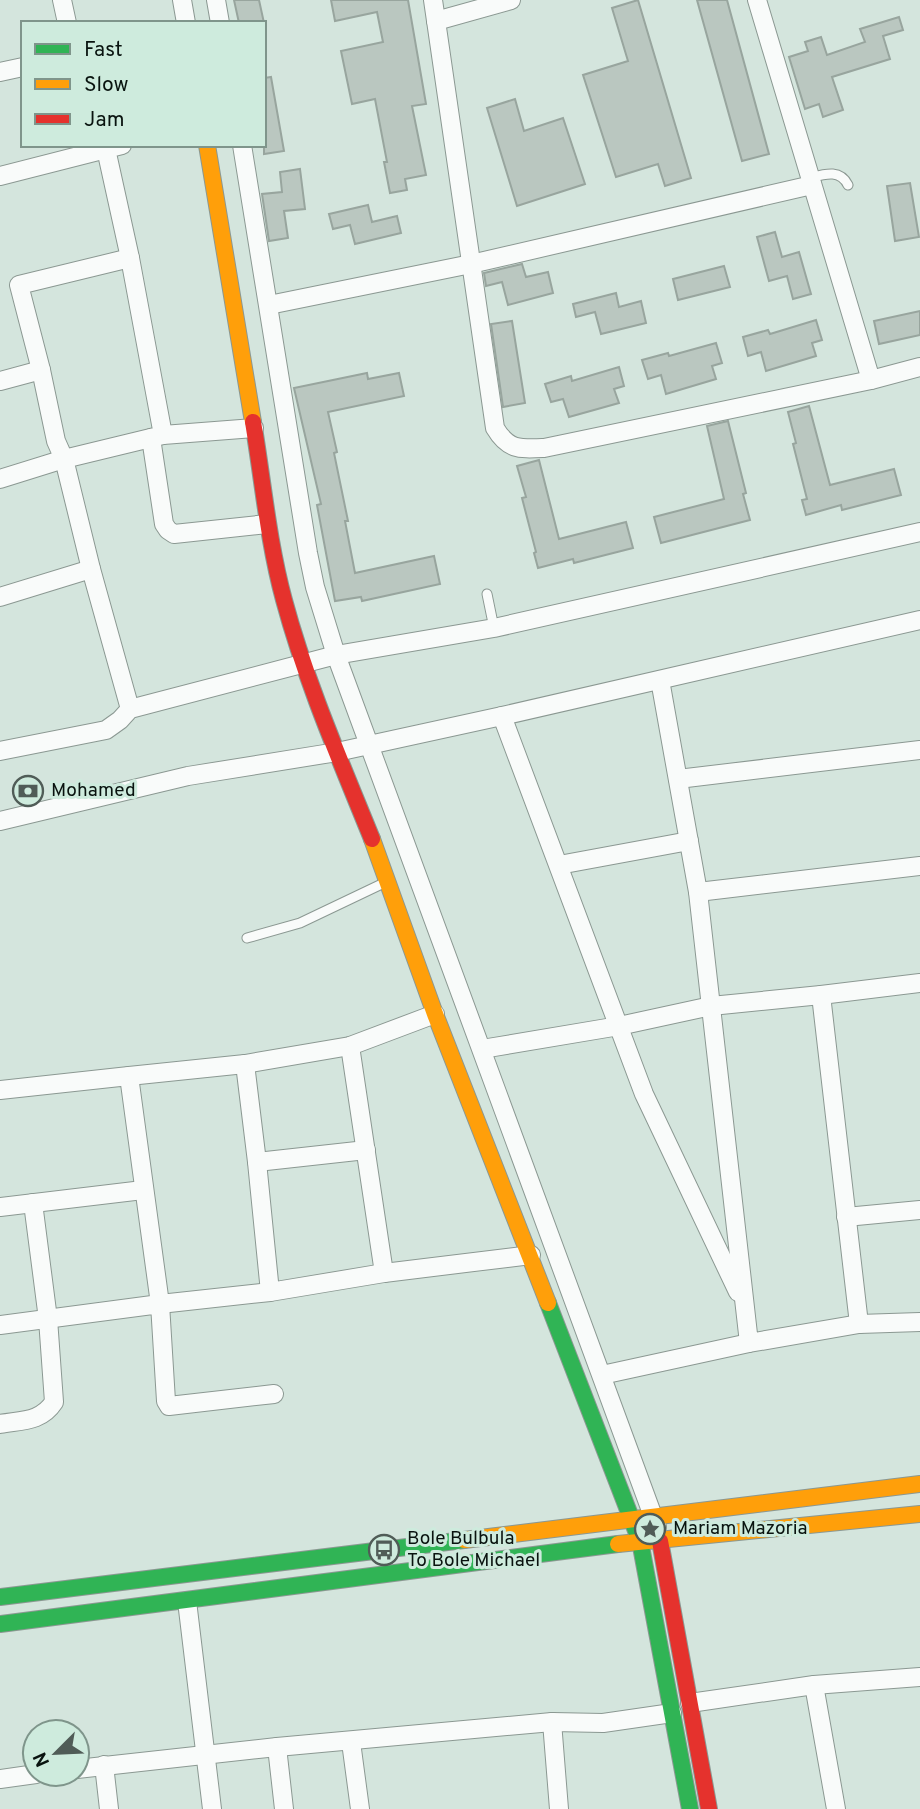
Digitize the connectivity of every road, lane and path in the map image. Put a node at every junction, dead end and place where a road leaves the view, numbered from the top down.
1 (62, 0) edge
2 (182, 0) edge
3 (216, 0) edge
4 (433, 0) edge
5 (511, 0) edge
6 (757, 0) edge
7 (67, 21) edge
8 (186, 21) edge
9 (220, 21) edge
10 (436, 21) junction
11 (21, 67) edge
12 (0, 72) edge
13 (107, 147) edge
14 (111, 147) edge
15 (207, 147) edge
16 (242, 147) edge
17 (0, 176) edge
18 (811, 181) junction
19 (848, 186) dead end
20 (130, 258) junction
21 (471, 264) junction
22 (19, 285) junction
23 (0, 289) edge
24 (269, 305) junction
25 (920, 367) edge
26 (41, 370) junction
27 (871, 380) junction
28 (0, 381) edge
29 (254, 428) junction
30 (157, 437) junction
31 (64, 459) junction
32 (0, 479) edge
33 (267, 524) junction
34 (920, 532) edge
35 (91, 569) junction
36 (487, 594) dead end
37 (0, 597) edge
38 (920, 620) edge
39 (494, 628) junction
40 (336, 655) junction
41 (302, 664) junction
42 (660, 680) junction
43 (130, 709) junction
44 (502, 716) junction
45 (368, 744) junction
46 (920, 750) edge
47 (0, 751) edge
48 (337, 752) junction
49 (678, 779) junction
50 (0, 821) edge
51 (689, 841) junction
52 (559, 865) junction
53 (920, 866) edge
54 (388, 881) junction
55 (698, 892) junction
56 (247, 938) dead end
57 (920, 984) edge
58 (821, 995) junction
59 (711, 1006) junction
60 (435, 1014) junction
61 (619, 1026) junction
62 (350, 1046) junction
63 (482, 1049) junction
64 (245, 1064) junction
65 (129, 1076) junction
66 (0, 1090) edge
67 (366, 1150) junction
68 (257, 1162) junction
69 (143, 1190) junction
70 (33, 1203) junction
71 (0, 1207) edge
72 (920, 1210) edge
73 (846, 1217) junction
74 (531, 1255) junction
75 (384, 1273) junction
76 (271, 1292) junction
77 (160, 1304) junction
78 (744, 1304) junction
79 (48, 1319) junction
80 (920, 1322) edge
81 (859, 1324) junction
82 (0, 1325) edge
83 (750, 1343) junction
84 (602, 1375) junction
85 (274, 1394) dead end
86 (0, 1424) edge
87 (920, 1484) edge
88 (920, 1514) edge
89 (633, 1518) junction
90 (655, 1518) junction
91 (640, 1541) junction
92 (660, 1541) junction
93 (0, 1597) edge
94 (187, 1601) junction
95 (0, 1624) edge
96 (920, 1677) edge
97 (814, 1685) junction
98 (690, 1703) junction
99 (671, 1713) junction
100 (552, 1722) junction
101 (351, 1742) junction
102 (277, 1747) junction
103 (204, 1754) junction
104 (104, 1765) junction
105 (91, 1767) edge
106 (21, 1776) edge
107 (0, 1779) edge
108 (109, 1809) edge
109 (212, 1809) edge
110 (284, 1809) edge
111 (360, 1809) edge
112 (559, 1809) edge
113 (691, 1809) edge
114 (709, 1809) edge
115 (836, 1809) edge

1 - 7 street
2 - 8 street
3 - 9 street
4 - 10 street
5 - 10 street
6 - 18 street
10 - 21 street
11 - 12 street
13 - 17 street
14 - 20 street
15 - 29 street
16 - 24 street
18 - 19 lane
18 - 21 street
18 - 27 street
20 - 22 street
20 - 30 street
21 - 24 street
21 - 27 street
22 - 23 street
22 - 26 street
24 - 40 street
25 - 27 street
26 - 28 street
26 - 31 street
29 - 30 street
29 - 33 street
30 - 31 street
30 - 33 street
31 - 32 street
31 - 35 street
33 - 41 street
34 - 39 street
35 - 37 street
35 - 43 street
36 - 39 lane
38 - 42 street
39 - 40 street
40 - 41 street
40 - 45 street
41 - 43 street
41 - 48 street
42 - 44 street
42 - 49 street
43 - 47 street
44 - 45 street
44 - 52 street
45 - 48 street
45 - 63 street
46 - 49 street
48 - 50 street
48 - 54 street
49 - 51 street
51 - 52 street
51 - 55 street
52 - 61 street
53 - 55 street
54 - 56 lane
54 - 60 street
55 - 59 street
57 - 58 street
58 - 59 street
58 - 73 street
59 - 61 street
59 - 78 street
60 - 62 street
60 - 74 street
61 - 63 street
61 - 78 street
62 - 64 street
62 - 67 street
63 - 84 street
64 - 65 street
64 - 68 street
65 - 66 street
65 - 69 street
67 - 68 street
67 - 75 street
68 - 76 street
69 - 70 street
69 - 77 street
70 - 71 street
70 - 79 street
72 - 73 street
73 - 81 street
74 - 75 street
74 - 89 street
75 - 76 street
76 - 77 street
77 - 79 street
77 - 85 street
78 - 83 street
79 - 82 street
79 - 86 street
80 - 81 street
81 - 83 street
83 - 84 street
84 - 90 street
87 - 90 street
88 - 92 street
89 - 90 street
89 - 91 street
89 - 93 street
90 - 92 street
91 - 92 street
91 - 94 street
91 - 99 street
92 - 98 street
94 - 95 street
94 - 103 street
96 - 97 street
97 - 98 street
97 - 115 street
98 - 114 street
99 - 100 street
99 - 113 street
100 - 101 street
100 - 112 street
101 - 102 street
101 - 111 street
102 - 103 street
102 - 110 street
103 - 104 street
103 - 109 street
104 - 105 street
104 - 108 street
106 - 107 street

